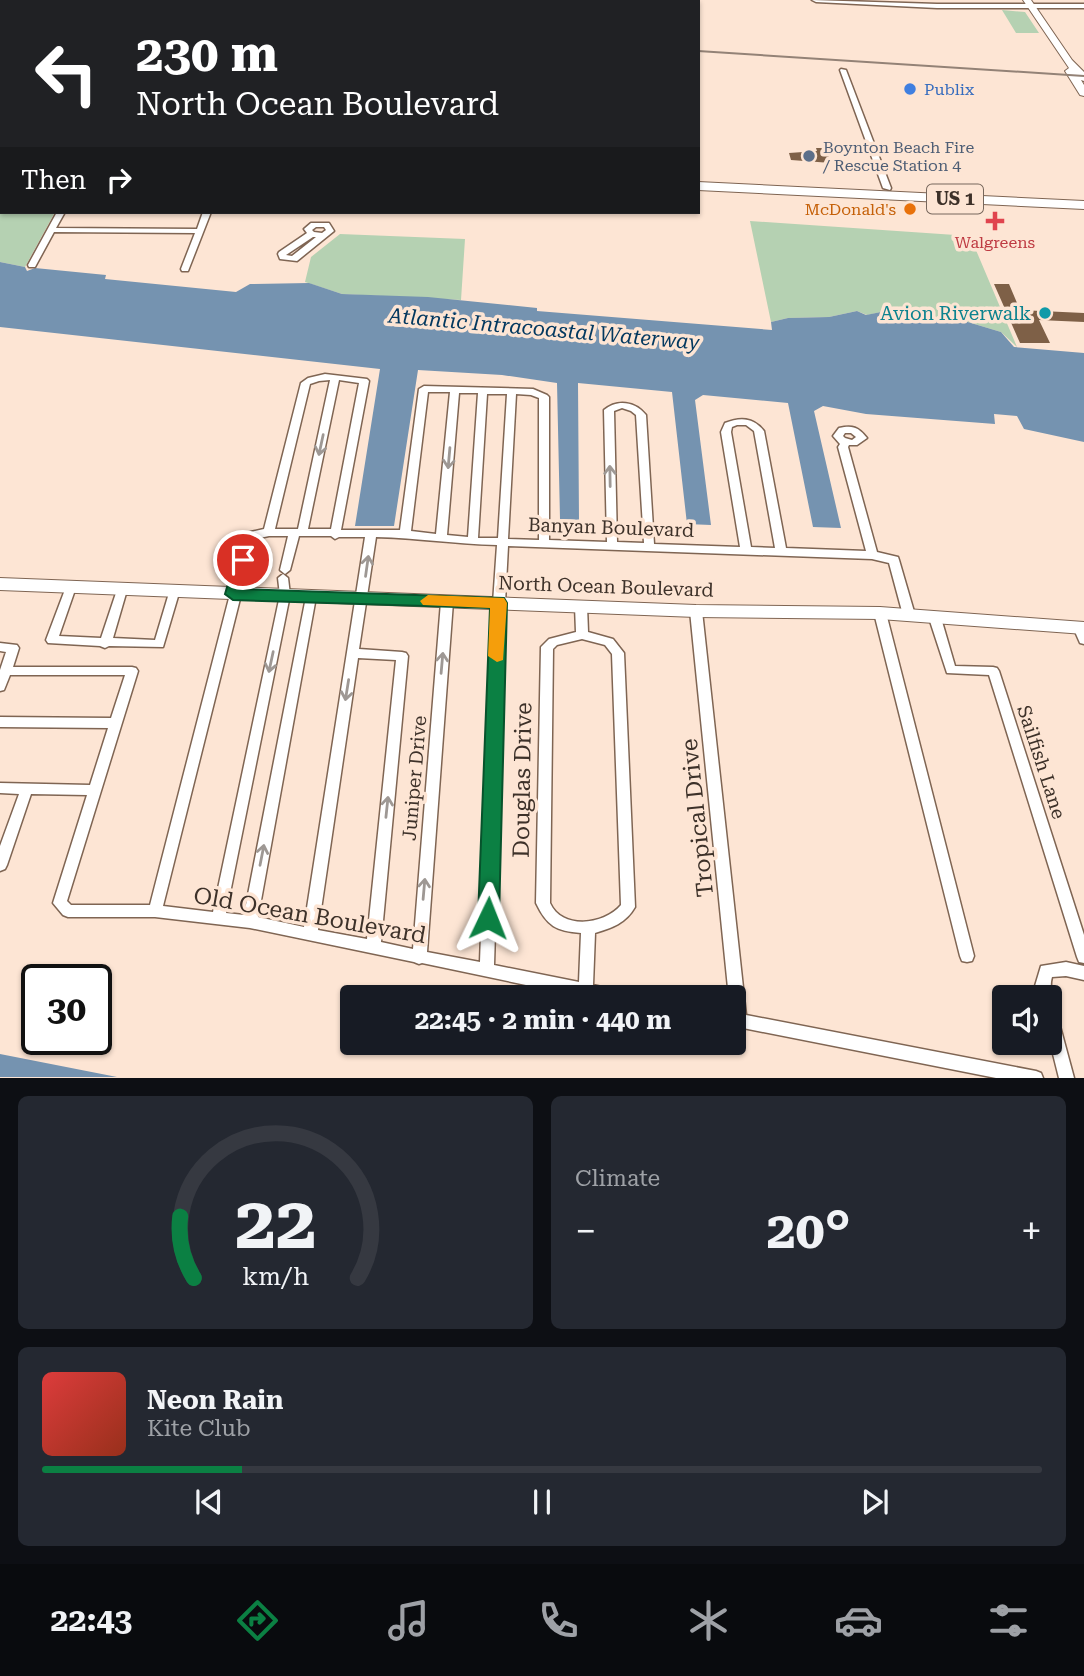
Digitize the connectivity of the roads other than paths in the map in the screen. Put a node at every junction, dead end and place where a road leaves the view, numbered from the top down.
1 (818, 0) edge
2 (1029, 3) edge
3 (1084, 6) edge
4 (1069, 62) junction
5 (843, 70) dead end
6 (1082, 73) edge
7 (1084, 93) edge
8 (700, 179) edge
9 (700, 186) edge
10 (891, 191) junction
11 (1084, 197) edge
12 (1084, 205) edge
13 (60, 214) edge
14 (206, 214) edge
15 (314, 214) edge
16 (326, 214) edge
17 (324, 224) junction
18 (51, 230) junction
19 (311, 230) junction
20 (200, 231) junction
21 (323, 235) junction
22 (33, 265) dead end
23 (185, 269) dead end
24 (335, 378) junction
25 (455, 390) junction
26 (482, 391) junction
27 (512, 391) junction
28 (846, 442) dead end
29 (269, 532) junction
30 (298, 533) junction
31 (372, 534) junction
32 (405, 534) junction
33 (335, 535) junction
34 (441, 539) junction
35 (473, 541) junction
36 (504, 541) junction
37 (544, 542) junction
38 (612, 544) junction
39 (649, 545) junction
40 (746, 548) junction
41 (781, 550) junction
42 (872, 555) junction
43 (285, 581) junction
44 (0, 584) edge
45 (71, 587) junction
46 (122, 590) junction
47 (235, 590) junction
48 (174, 593) junction
49 (311, 597) junction
50 (362, 598) junction
51 (447, 602) junction
52 (499, 603) junction
53 (581, 606) junction
54 (907, 609) junction
55 (696, 611) junction
56 (880, 614) junction
57 (935, 618) junction
58 (1082, 632) edge
59 (582, 635) junction
60 (105, 644) junction
61 (0, 647) edge
62 (353, 653) junction
63 (6, 671) junction
64 (0, 687) edge
65 (0, 722) edge
66 (116, 723) junction
67 (0, 788) edge
68 (27, 788) junction
69 (95, 790) junction
70 (0, 865) edge
71 (155, 911) junction
72 (218, 918) junction
73 (250, 922) junction
74 (588, 926) junction
75 (310, 934) junction
76 (373, 948) junction
77 (967, 956) dead end
78 (419, 957) junction
79 (1084, 957) edge
80 (487, 971) junction
81 (1084, 973) edge
82 (560, 985) edge
83 (586, 985) edge
84 (733, 985) edge
85 (1042, 985) edge
86 (746, 1022) edge
87 (1061, 1055) edge
88 (1036, 1077) edge
89 (1067, 1077) edge

1 - 2 street
2 - 3 street
2 - 4 main road
4 - 6 main road
4 - 7 main road
5 - 10 street
8 - 10 main road, US 1
9 - 10 main road, US 1
10 - 11 main road, US 1
10 - 12 main road, US 1
13 - 18 street
14 - 20 street
15 - 19 street
16 - 17 street
17 - 19 street
17 - 21 street
18 - 20 street
18 - 22 street
19 - 21 street
19 - 21 street
20 - 23 street
24 - 29 street
24 -> 30 street
24 - 33 street
25 - 26 street
25 - 32 street
25 -> 34 street
26 - 27 street
26 - 35 street
27 - 36 street
27 - 37 street
28 - 42 street
29 - 30 street, Banyan Boulevard
29 - 47 street
30 - 33 street, Banyan Boulevard
30 - 43 street
31 - 32 street, Banyan Boulevard
31 - 33 street, Banyan Boulevard
50 -> 31 street
32 - 34 street, Banyan Boulevard
34 - 35 street, Banyan Boulevard
35 - 36 street, Banyan Boulevard
36 - 37 street, Banyan Boulevard
36 - 52 street
37 - 38 street, Banyan Boulevard
38 - 39 street, Banyan Boulevard
38 -> 39 street
39 - 40 street, Banyan Boulevard
40 - 41 street, Banyan Boulevard
40 - 41 street
41 - 42 street, Banyan Boulevard
42 - 54 street
43 - 47 main road, North Ocean Boulevard
43 - 49 main road, North Ocean Boulevard
43 -> 72 street
44 - 45 main road, North Ocean Boulevard
45 - 46 main road, North Ocean Boulevard
45 - 60 street
46 - 48 main road, North Ocean Boulevard
46 - 60 street
47 - 48 main road, North Ocean Boulevard
47 - 71 street
48 - 60 street
49 - 50 main road, North Ocean Boulevard
73 -> 49 street
50 - 51 main road, North Ocean Boulevard
50 - 62 street
51 - 52 main road, North Ocean Boulevard
78 -> 51 street, Juniper Drive
52 - 53 main road, North Ocean Boulevard
52 - 80 street
53 - 55 main road, North Ocean Boulevard
53 - 59 street
54 - 56 main road, North Ocean Boulevard
54 - 57 main road, North Ocean Boulevard
55 - 56 main road, North Ocean Boulevard
55 - 84 street, Tropical Drive
56 - 77 street
57 - 58 main road, North Ocean Boulevard
57 - 79 street, Sailfish Lane
59 - 74 street
59 - 74 street, Douglas Drive
61 - 63 street
62 -> 75 street
76 -> 62 street
63 - 64 street
63 - 66 street
65 - 66 street
66 - 69 street
67 - 68 street
68 - 69 street
68 - 70 street
69 - 71 street, Old Ocean Boulevard
71 - 72 street, Old Ocean Boulevard
72 - 73 street, Old Ocean Boulevard
73 - 75 street, Old Ocean Boulevard
74 - 83 street
75 - 76 street, Old Ocean Boulevard
76 - 78 street, Old Ocean Boulevard
78 - 80 street, Old Ocean Boulevard
80 - 82 street, Old Ocean Boulevard
81 - 85 street
86 - 88 street
87 - 89 street

